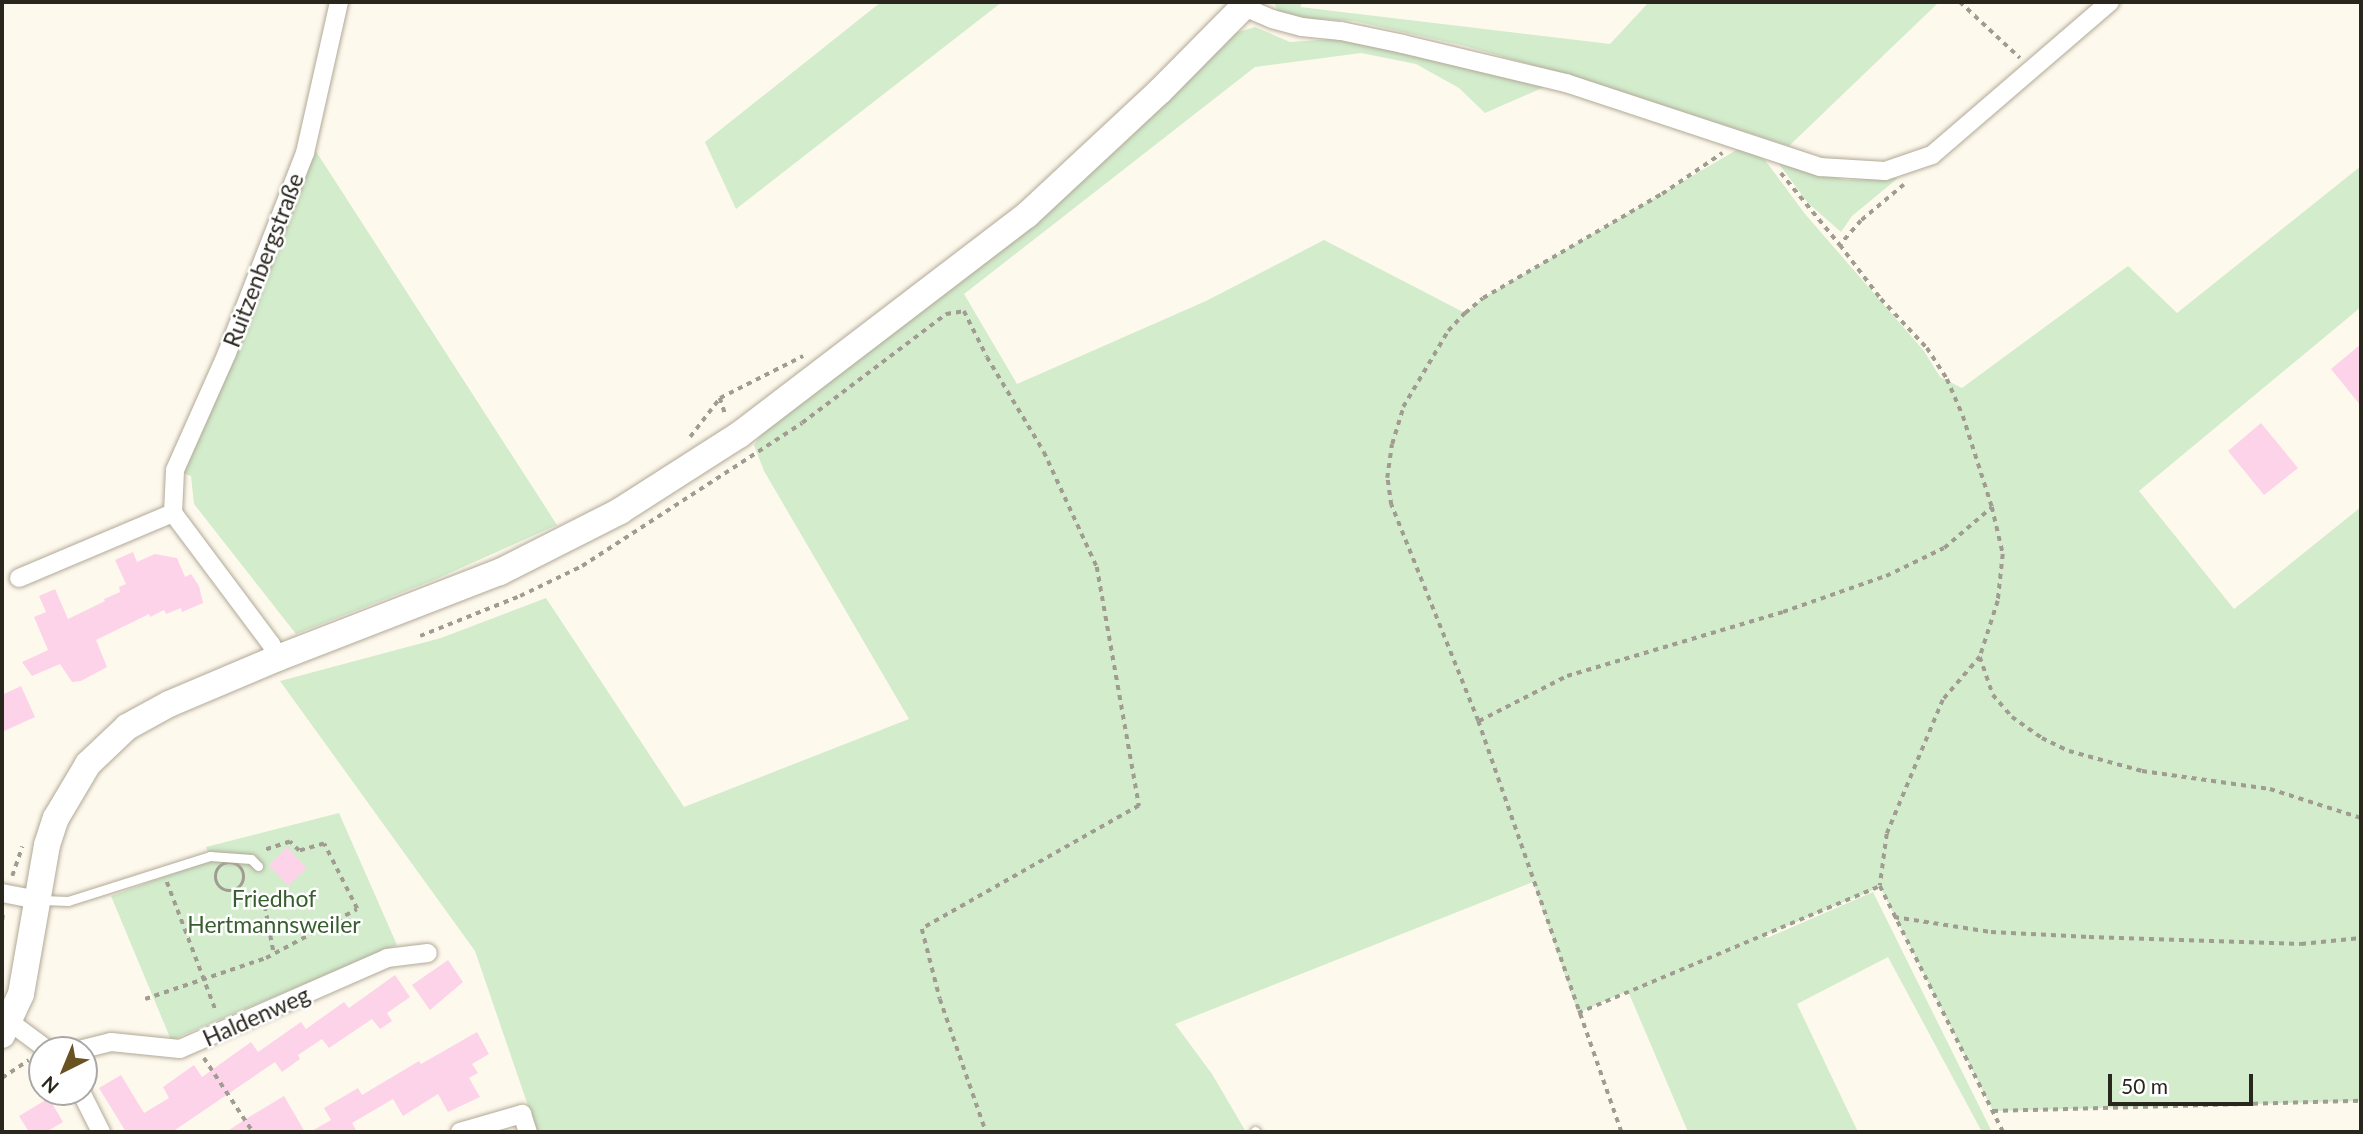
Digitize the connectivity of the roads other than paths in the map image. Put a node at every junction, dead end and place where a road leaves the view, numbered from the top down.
1 (339, 2) edge
2 (2110, 2) edge
3 (1246, 4) edge
4 (173, 513) junction
5 (19, 578) dead end
6 (278, 658) junction
7 (254, 863) road end
8 (4, 893) edge
9 (37, 900) junction
10 (428, 953) dead end
11 (6, 1029) edge
12 (28, 1045) edge
13 (98, 1045) edge
14 (88, 1106) edge
15 (101, 1132) edge
16 (460, 1132) edge
17 (528, 1132) edge

1 - 4 street, Ruitzenbergstraße
2 - 3 street
3 - 6 street
4 - 5 street
4 - 6 street
6 - 9 street
7 - 9 lane
8 - 9 street
9 - 11 street
10 - 13 street, Haldenweg
11 - 12 street
14 - 15 street
16 - 17 street

